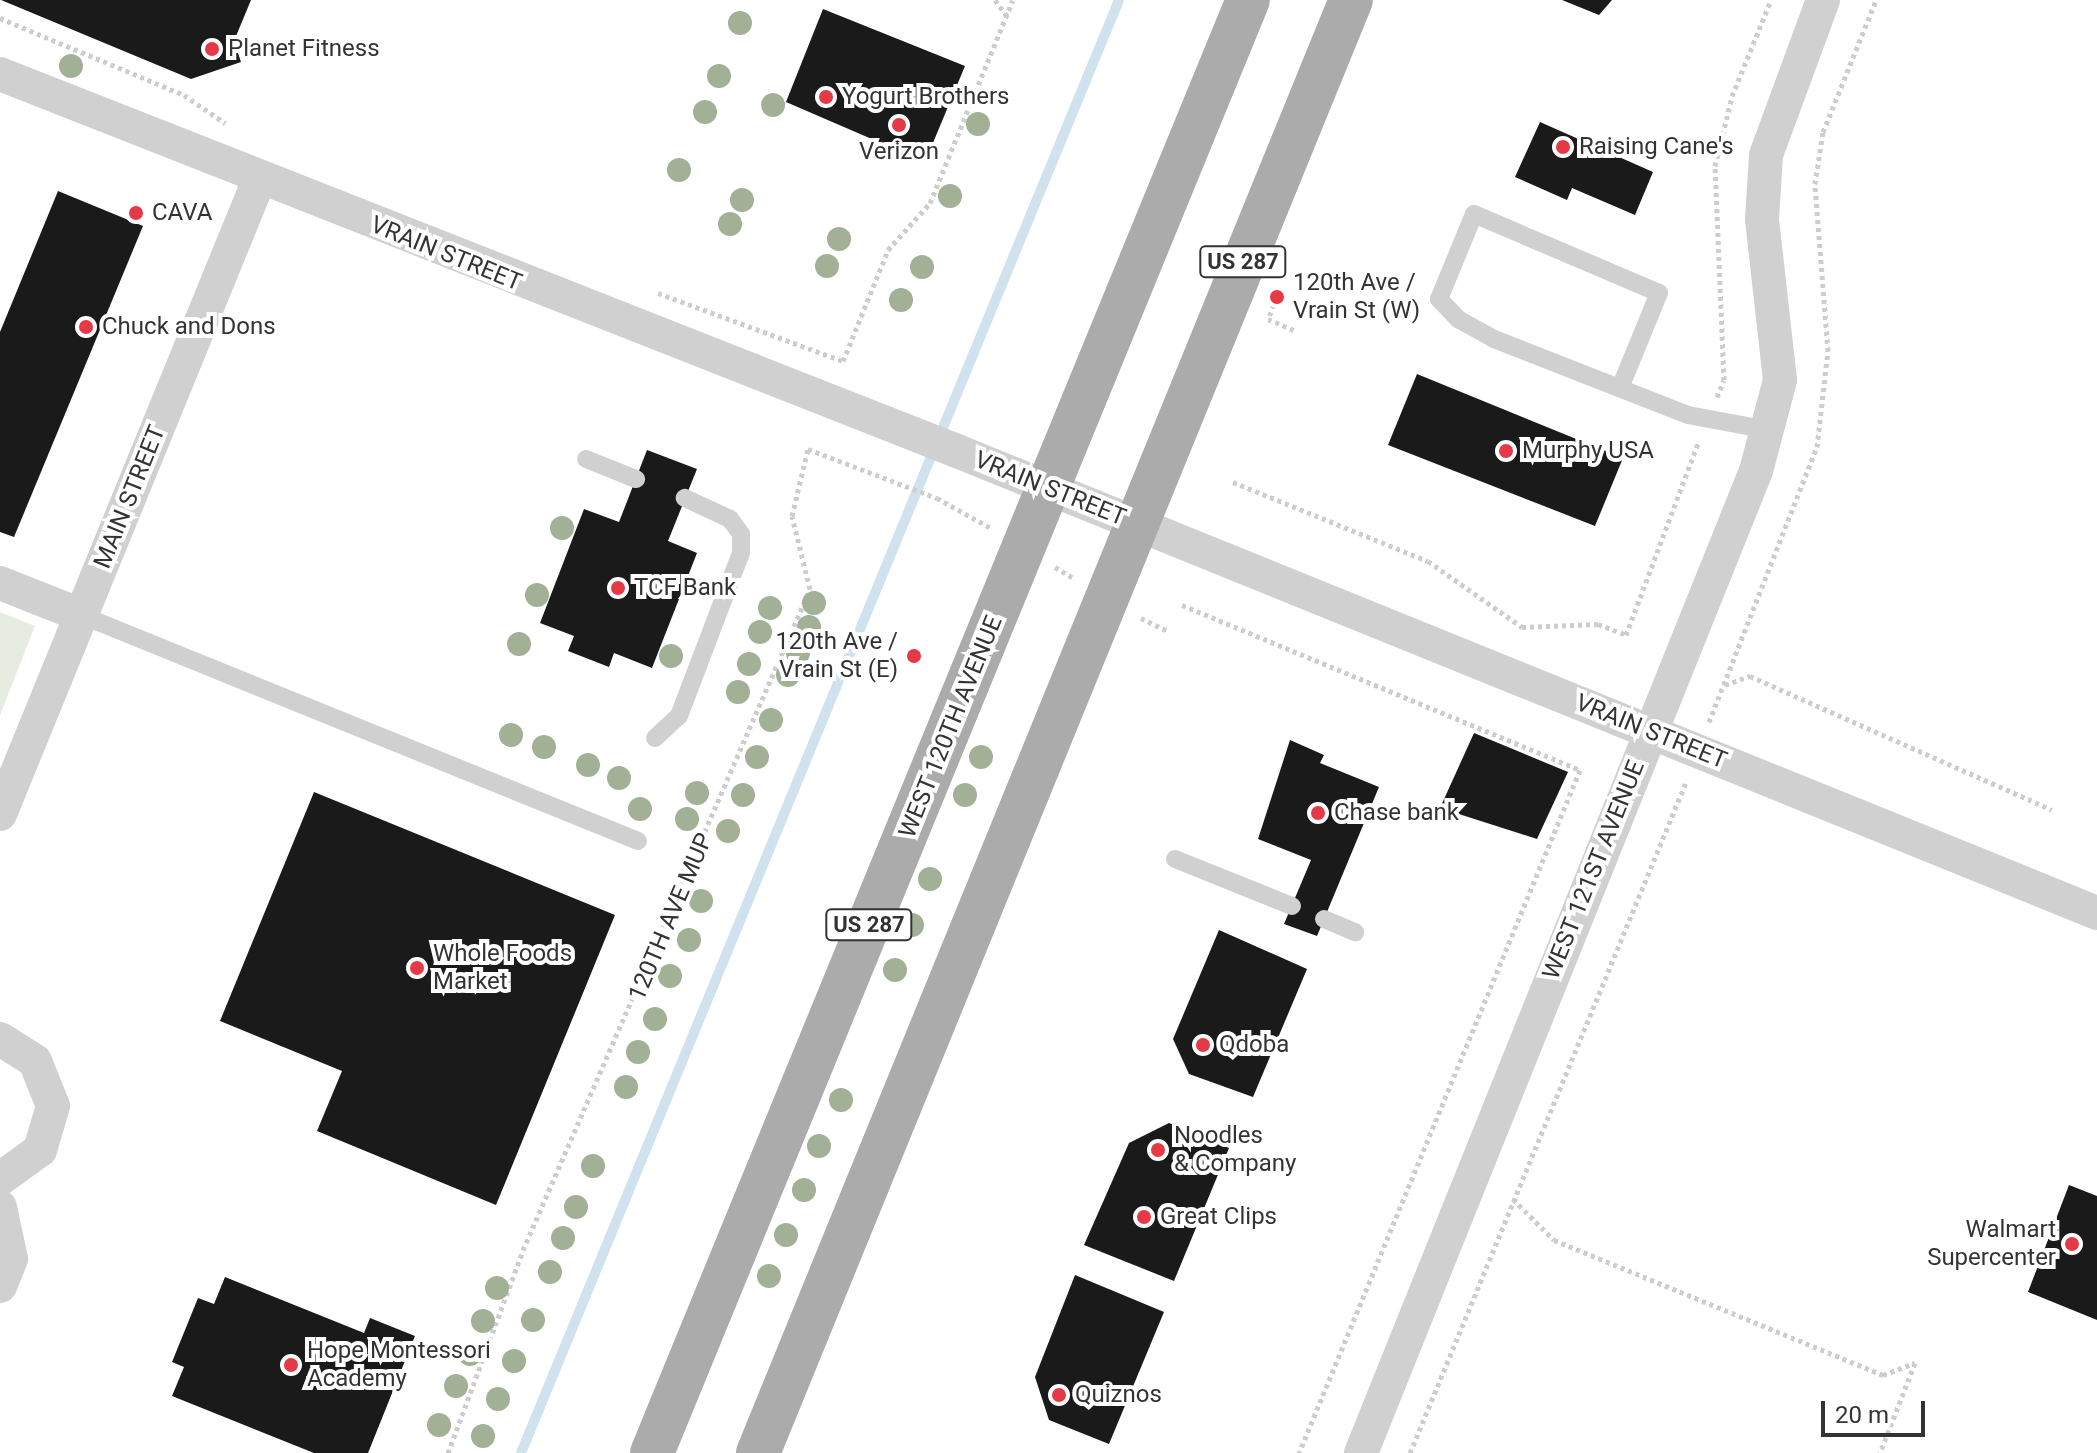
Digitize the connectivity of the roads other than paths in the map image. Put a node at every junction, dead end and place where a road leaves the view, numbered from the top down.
1 (1248, 0) edge
2 (1351, 0) edge
3 (1823, 0) edge
4 (3, 84) edge
5 (259, 180) junction
6 (1620, 388) junction
7 (1768, 430) junction
8 (586, 459) dead end
9 (636, 479) dead end
10 (1050, 488) junction
11 (685, 498) dead end
12 (1135, 523) junction
13 (0, 583) edge
14 (81, 615) junction
15 (1649, 732) junction
16 (655, 738) dead end
17 (0, 814) edge
18 (638, 841) dead end
19 (1175, 859) dead end
20 (1292, 906) dead end
21 (2097, 913) edge
22 (1324, 919) dead end
23 (1355, 932) dead end
24 (0, 1039) edge
25 (0, 1179) edge
26 (0, 1207) edge
27 (0, 1286) edge
28 (652, 1453) edge
29 (758, 1453) edge
30 (1361, 1453) edge

1 - 10 main road, WEST 120TH AVENUE / US 287
2 - 12 main road, US 287
3 - 7 street, WEST 121ST AVENUE
4 - 5 street, VRAIN STREET
5 - 10 street, VRAIN STREET
5 - 14 street, MAIN STREET
6 - 6 lane
6 - 7 lane
7 - 15 street, WEST 121ST AVENUE
8 - 9 lane
10 - 12 street, VRAIN STREET
10 - 28 main road, WEST 120TH AVENUE / US 287
11 - 16 lane
12 - 15 street, VRAIN STREET
12 - 29 main road, US 287
13 - 14 street
14 - 17 street, MAIN STREET
14 - 18 lane
15 - 21 street, VRAIN STREET
15 - 30 street, WEST 121ST AVENUE
19 - 20 lane
22 - 23 lane
24 - 25 street
26 - 27 street

